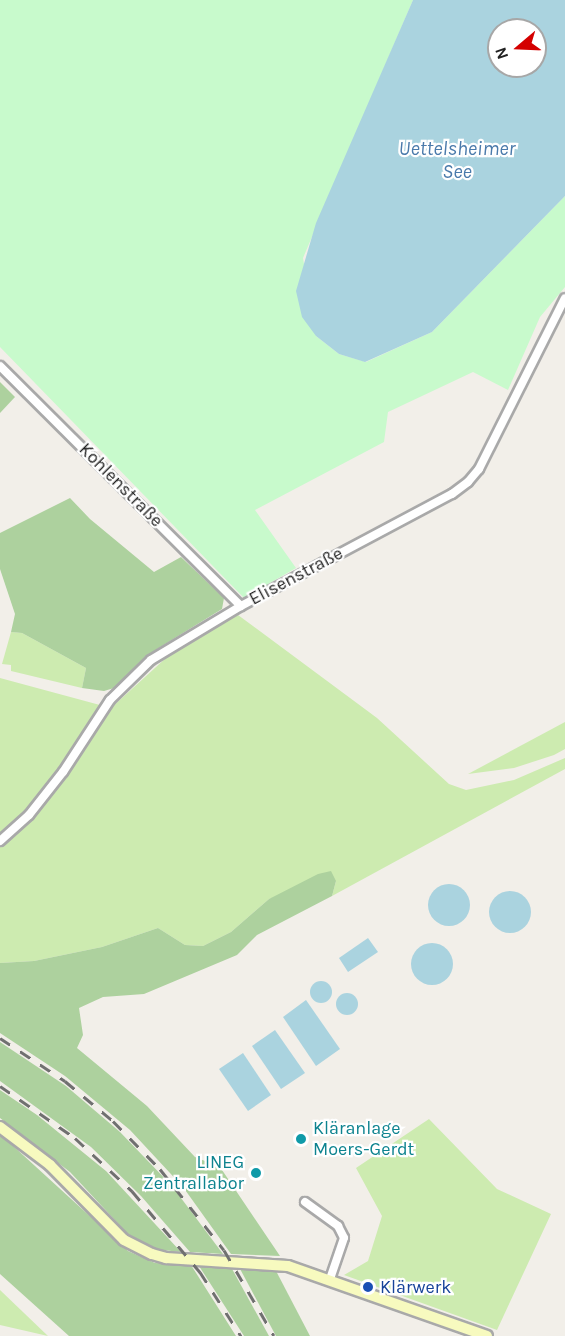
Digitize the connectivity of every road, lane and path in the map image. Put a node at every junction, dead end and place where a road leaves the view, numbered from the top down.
1 (565, 298) edge
2 (0, 366) edge
3 (241, 606) junction
4 (0, 841) edge
5 (0, 1127) edge
6 (305, 1202) dead end
7 (330, 1279) junction
8 (487, 1336) edge

1 - 3 street, Elisenstraße
2 - 3 street, Kohlenstraße
3 - 4 street, Elisenstraße
5 - 7 main road
6 - 7 street
7 - 8 main road

